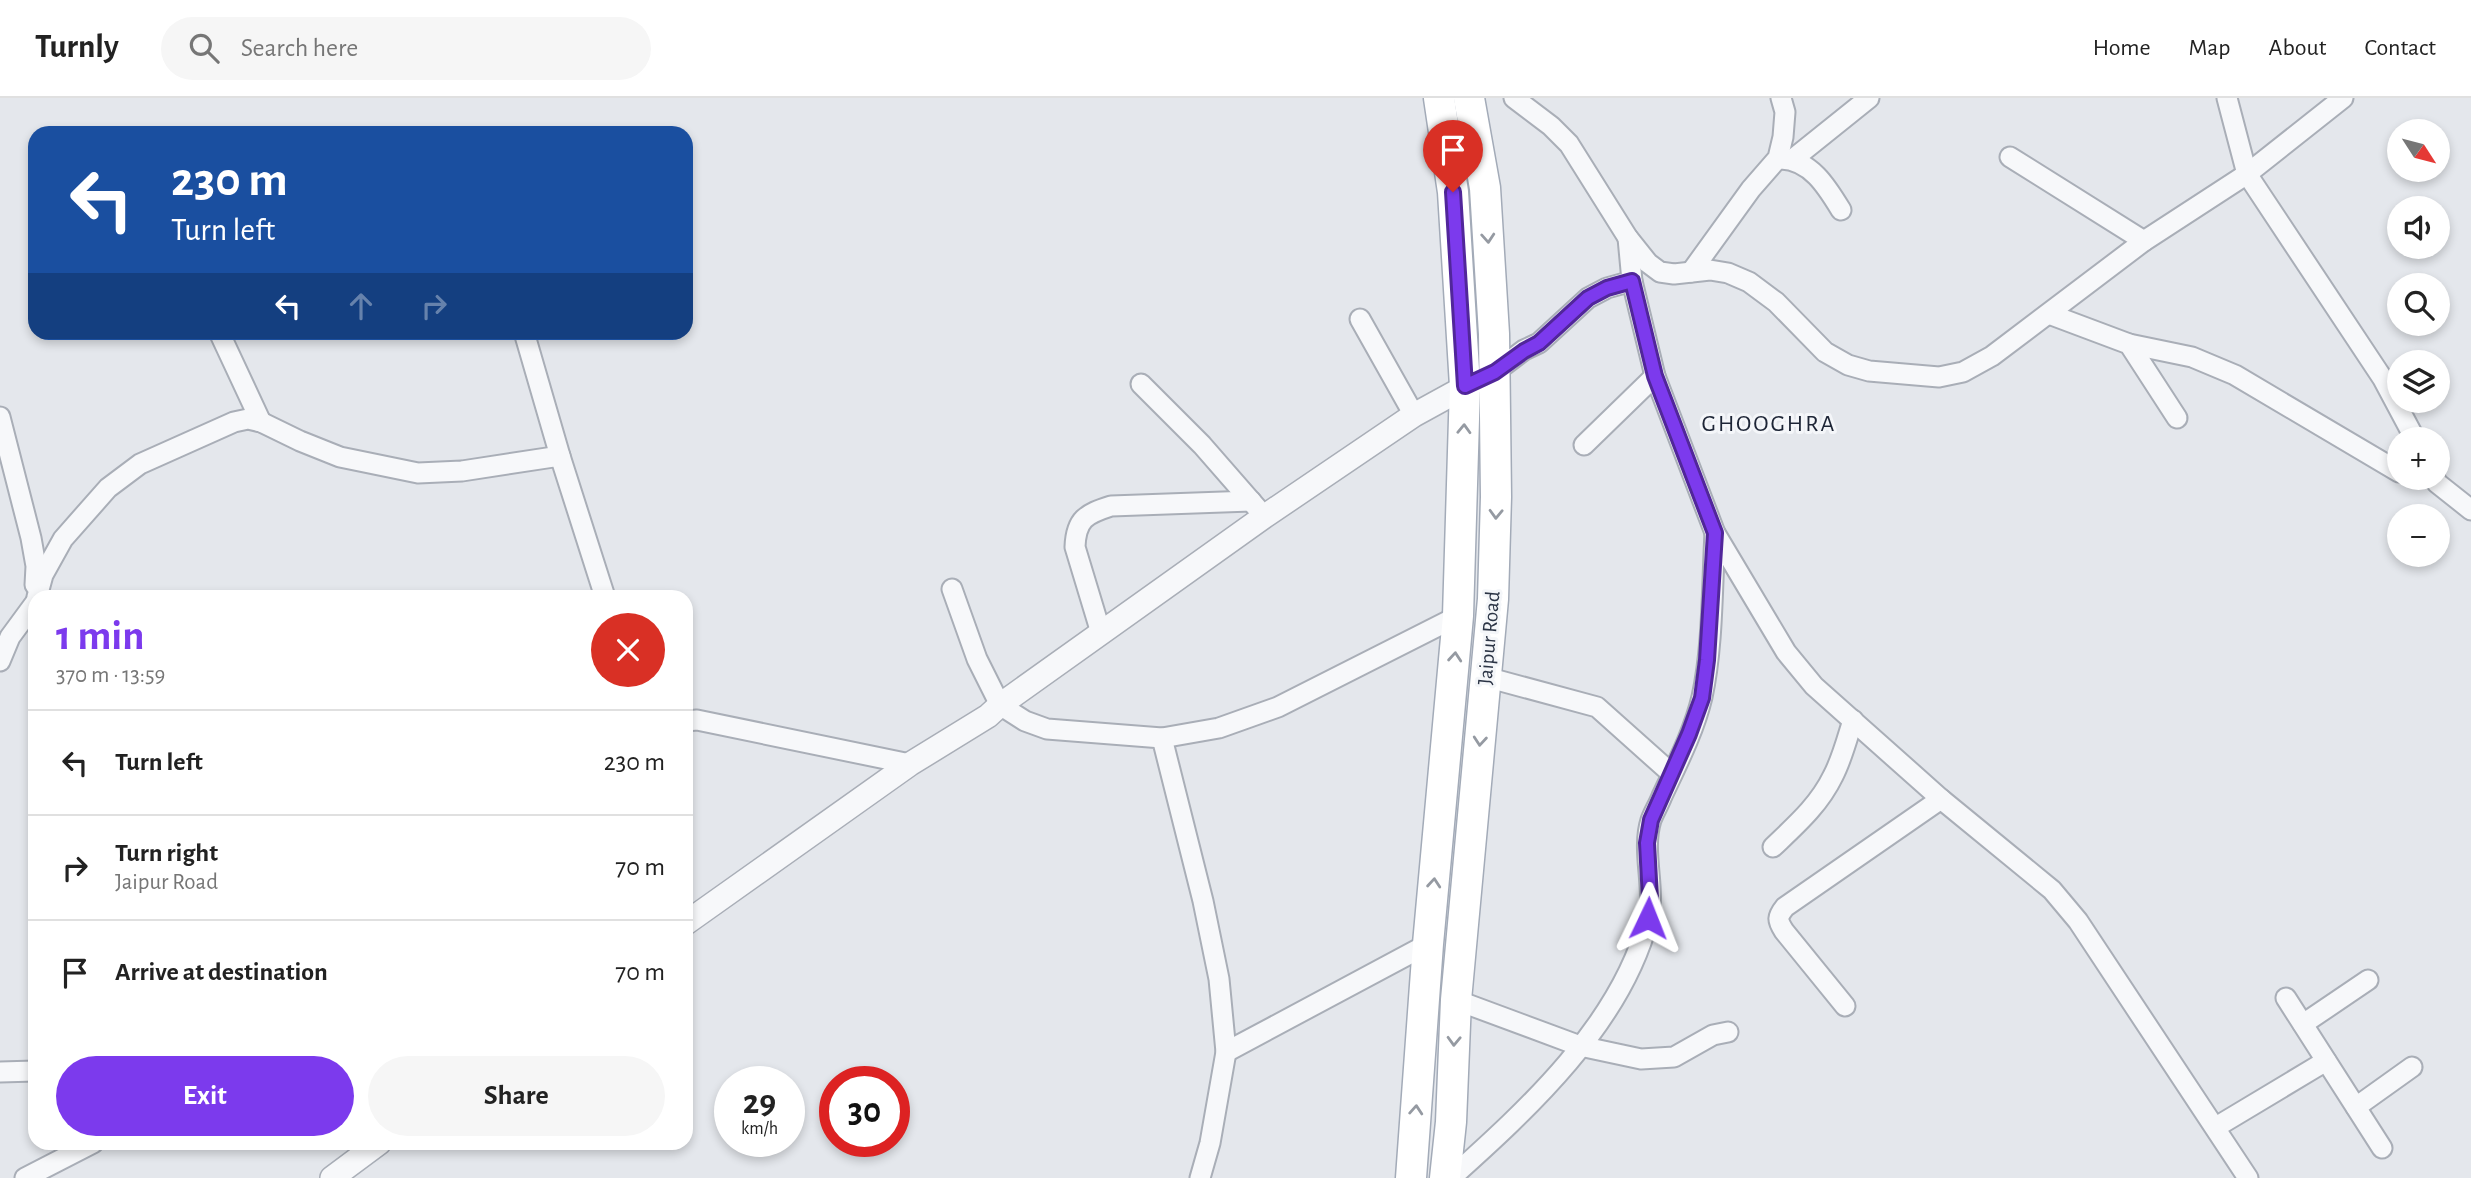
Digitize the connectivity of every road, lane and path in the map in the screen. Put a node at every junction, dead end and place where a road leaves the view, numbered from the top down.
1 (1439, 98) edge
2 (1469, 98) edge
3 (1514, 98) edge
4 (1781, 98) edge
5 (1869, 98) edge
6 (2227, 98) edge
7 (2343, 98) edge
8 (2010, 157) dead end
9 (1785, 159) junction
10 (2247, 174) junction
11 (1841, 210) dead end
12 (1628, 238) junction
13 (2144, 241) junction
14 (1691, 272) junction
15 (1632, 281) junction
16 (2049, 314) junction
17 (1360, 319) dead end
18 (223, 340) edge
19 (526, 340) edge
20 (2129, 344) junction
21 (1495, 372) junction
22 (1655, 376) junction
23 (1141, 384) dead end
24 (1465, 386) junction
25 (1414, 415) junction
26 (0, 417) edge
27 (2178, 418) dead end
28 (261, 422) junction
29 (2409, 427) edge
30 (1584, 445) dead end
31 (560, 456) junction
32 (2387, 464) edge
33 (2445, 490) edge
34 (1258, 509) junction
35 (2471, 510) edge
36 (1715, 533) junction
37 (952, 589) dead end
38 (36, 590) edge
39 (38, 590) edge
40 (603, 590) edge
41 (28, 613) edge
42 (1458, 616) junction
43 (1101, 633) junction
44 (0, 661) edge
45 (1486, 677) junction
46 (1000, 705) junction
47 (693, 717) edge
48 (1853, 720) junction
49 (1162, 738) junction
50 (910, 764) junction
51 (1672, 774) junction
52 (1941, 799) junction
53 (1773, 847) dead end
54 (693, 918) edge
55 (1427, 954) junction
56 (1460, 967) junction
57 (2368, 980) dead end
58 (2286, 998) dead end
59 (1456, 1000) junction
60 (1845, 1006) dead end
61 (2303, 1024) junction
62 (1728, 1032) dead end
63 (1580, 1045) junction
64 (1227, 1052) junction
65 (2326, 1060) junction
66 (2412, 1067) dead end
67 (28, 1071) edge
68 (0, 1072) edge
69 (2356, 1107) junction
70 (2216, 1127) junction
71 (2382, 1148) dead end
72 (79, 1150) edge
73 (369, 1150) edge
74 (25, 1178) edge
75 (331, 1178) edge
76 (1199, 1178) edge
77 (1411, 1178) edge
78 (1445, 1178) edge
79 (1451, 1178) edge
80 (2248, 1178) edge

1 - 24 main road, Jaipur Road
2 -> 21 main road, Jaipur Road
3 - 12 street
4 - 9 street
5 - 9 street
6 - 10 street
7 - 10 street
8 - 13 street
9 - 11 street
9 - 14 street
10 - 13 street
10 - 29 street
12 - 14 street
12 - 15 street
13 - 16 street
14 - 16 street
15 - 21 street
15 - 22 street
16 - 20 street
17 - 25 street
18 - 28 street
19 - 31 street
20 - 27 street
20 - 32 street
21 - 24 street
21 -> 45 main road, Jaipur Road
22 - 30 street
22 - 36 street
23 - 34 street
24 - 25 street
42 -> 24 main road, Jaipur Road
25 - 34 street
26 - 38 street
28 - 31 street
28 - 39 street
31 - 40 street
33 - 35 street
34 - 43 street
34 - 43 street
36 - 48 street
36 - 51 street
37 - 46 street
41 - 44 street
42 - 49 street
55 -> 42 main road, Jaipur Road
43 - 46 street
45 - 51 street
45 -> 56 main road, Jaipur Road
46 - 49 street
46 - 50 street
47 - 50 street
48 - 52 street
48 - 53 street
49 - 64 street
50 - 54 street
51 - 63 street
52 - 60 street
52 - 70 street
55 - 56 main road
55 - 64 street
77 -> 55 main road, Jaipur Road
56 - 59 main road, Jaipur Road
57 - 61 street
58 - 61 street
59 - 63 street
59 -> 78 main road, Jaipur Road
61 - 65 street
62 - 63 street
63 - 79 street
64 - 76 street
65 - 69 street
65 - 70 street
66 - 69 street
67 - 68 street
69 - 71 street
70 - 80 street
72 - 74 street
73 - 75 street

